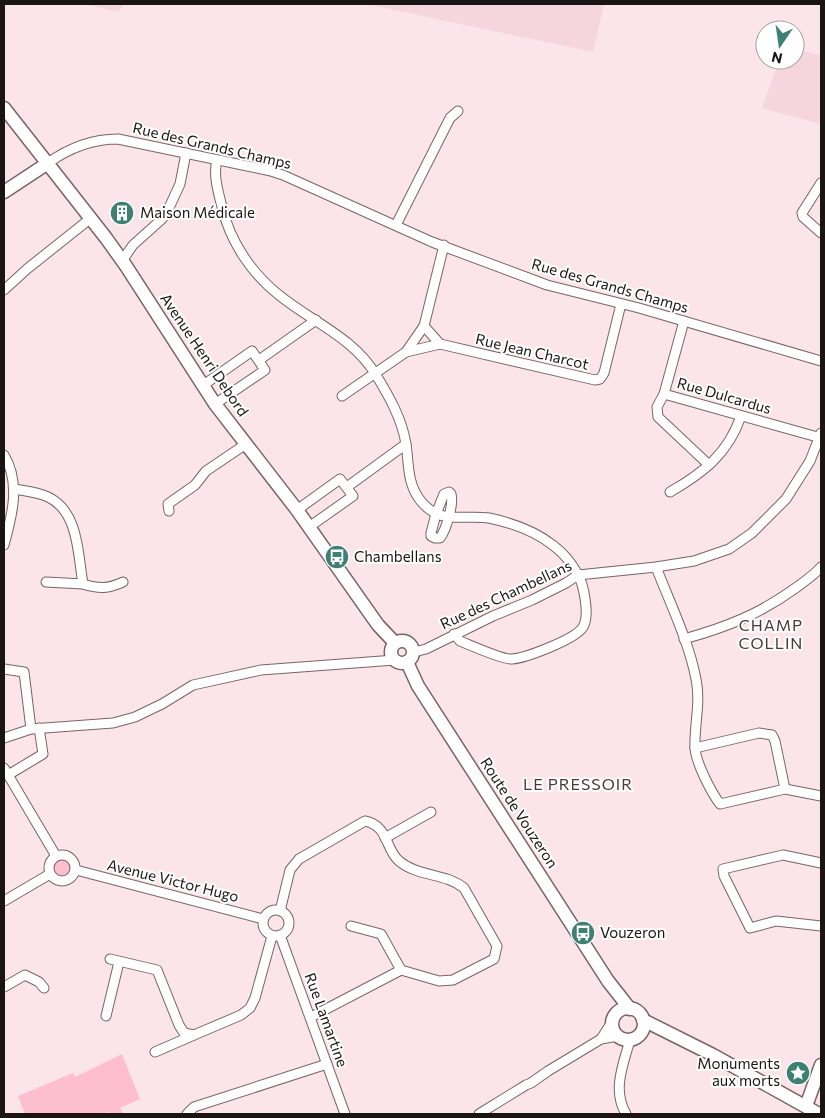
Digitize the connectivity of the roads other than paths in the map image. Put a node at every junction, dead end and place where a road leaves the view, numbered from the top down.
1 (4, 108) edge
2 (458, 111) dead end
3 (186, 153) junction
4 (217, 160) junction
5 (48, 163) junction
6 (821, 183) edge
7 (4, 192) edge
8 (91, 218) junction
9 (396, 225) junction
10 (821, 233) edge
11 (444, 245) junction
12 (122, 261) junction
13 (4, 290) edge
14 (621, 304) junction
15 (316, 320) junction
16 (684, 321) junction
17 (424, 326) junction
18 (440, 344) junction
19 (406, 352) junction
20 (259, 360) junction
21 (821, 361) edge
22 (376, 373) junction
23 (202, 386) junction
24 (664, 394) junction
25 (342, 396) dead end
26 (215, 404) junction
27 (741, 416) junction
28 (821, 436) edge
29 (246, 444) junction
30 (406, 444) junction
31 (4, 455) edge
32 (709, 465) junction
33 (346, 487) junction
34 (14, 488) junction
35 (670, 492) dead end
36 (297, 510) junction
37 (169, 511) dead end
38 (436, 514) junction
39 (448, 518) junction
40 (308, 527) junction
41 (4, 545) edge
42 (656, 567) junction
43 (819, 573) edge
44 (578, 574) junction
45 (46, 582) dead end
46 (123, 582) dead end
47 (83, 584) junction
48 (454, 634) junction
49 (684, 639) junction
50 (395, 643) junction
51 (405, 658) junction
52 (4, 669) edge
53 (35, 729) junction
54 (4, 738) edge
55 (695, 748) junction
56 (6, 771) edge
57 (785, 789) junction
58 (821, 796) edge
59 (431, 812) dead end
60 (385, 838) junction
61 (56, 856) junction
62 (821, 863) edge
63 (76, 870) junction
64 (50, 874) junction
65 (4, 901) edge
66 (280, 910) junction
67 (263, 918) junction
68 (351, 926) dead end
69 (821, 926) edge
70 (276, 936) junction
71 (400, 970) junction
72 (608, 981) junction
73 (4, 987) edge
74 (44, 988) dead end
75 (630, 1009) junction
76 (106, 1016) dead end
77 (311, 1017) junction
78 (614, 1018) junction
79 (642, 1026) junction
80 (194, 1035) junction
81 (624, 1038) junction
82 (601, 1039) junction
83 (155, 1052) dead end
84 (327, 1064) junction
85 (821, 1065) edge
86 (806, 1106) junction
87 (187, 1114) edge
88 (345, 1114) edge
89 (479, 1114) edge
90 (626, 1114) edge
91 (819, 1114) edge

1 - 5 street, Avenue Henri Debord
2 - 9 street
3 - 4 street, Rue des Grands Champs
3 - 5 street, Rue des Grands Champs
3 - 12 street
4 - 9 street, Rue des Grands Champs
4 - 15 street
5 - 7 street
5 - 8 street, Avenue Henri Debord
6 - 10 street
8 - 12 street, Avenue Henri Debord
8 - 13 street
9 - 11 street, Rue des Grands Champs
11 - 14 street, Rue des Grands Champs
11 - 17 street, Rue Jean Charcot
12 - 23 street, Avenue Henri Debord
14 - 16 street, Rue des Grands Champs
14 - 18 street, Rue Jean Charcot
15 - 20 street
15 - 22 street
16 - 21 street, Rue des Grands Champs
16 - 24 street, Rue Dulcardus
17 - 18 street
17 - 19 street, Rue Jean Charcot
18 - 19 street, Rue Jean Charcot
19 - 22 street, Rue Jean Charcot
20 - 23 street
20 - 26 street
22 - 25 street, Rue Jean Charcot
22 - 30 street
23 - 26 street, Avenue Henri Debord
24 - 27 street, Rue Dulcardus
24 - 32 street
26 - 29 street, Avenue Henri Debord
27 - 28 street, Rue Dulcardus
27 - 32 street
28 - 42 street, Rue des Chambellans
29 - 36 street, Avenue Henri Debord
29 - 37 street
30 - 33 street
30 - 38 street
31 - 34 street
32 - 35 street
33 - 36 street
33 - 40 street
34 - 41 street
34 - 47 street
36 - 40 street, Avenue Henri Debord
38 - 39 street
38 - 39 street
38 - 39 street
39 - 44 street
40 - 50 street, Avenue Henri Debord
42 - 44 street, Rue des Chambellans
42 - 49 street
43 - 49 street
44 - 48 street, Rue des Chambellans
44 - 48 street
45 - 47 street
46 - 47 street
48 - 51 street, Rue des Chambellans
49 - 55 street
50 - 51 street
50 - 51 street
51 - 53 street, Rue des Chambellans
51 - 72 street, Route de Vouzeron
52 - 53 street
53 - 54 street, Rue des Chambellans
53 - 56 street
55 - 57 street
55 - 57 street
56 - 61 street
57 - 58 street
59 - 60 street
60 - 66 street
60 - 71 street
61 - 63 street
61 - 64 street
62 - 69 street
63 - 64 street
63 - 67 street, Avenue Victor Hugo
64 - 65 street
66 - 67 street
66 - 70 street
67 - 70 street
68 - 71 street
70 - 77 street, Rue Lamartine
70 - 80 street
71 - 77 street
72 - 75 street, Route de Vouzeron
72 - 78 street, Route de Vouzeron
73 - 74 street
75 - 78 street
75 - 79 street
76 - 80 street
77 - 84 street, Rue Lamartine
78 - 81 street
78 - 82 street
79 - 81 street
79 - 86 street
80 - 83 street
81 - 82 street
81 - 90 street
82 - 89 street
84 - 87 street
84 - 88 street, Rue Lamartine
85 - 86 street
86 - 91 street

